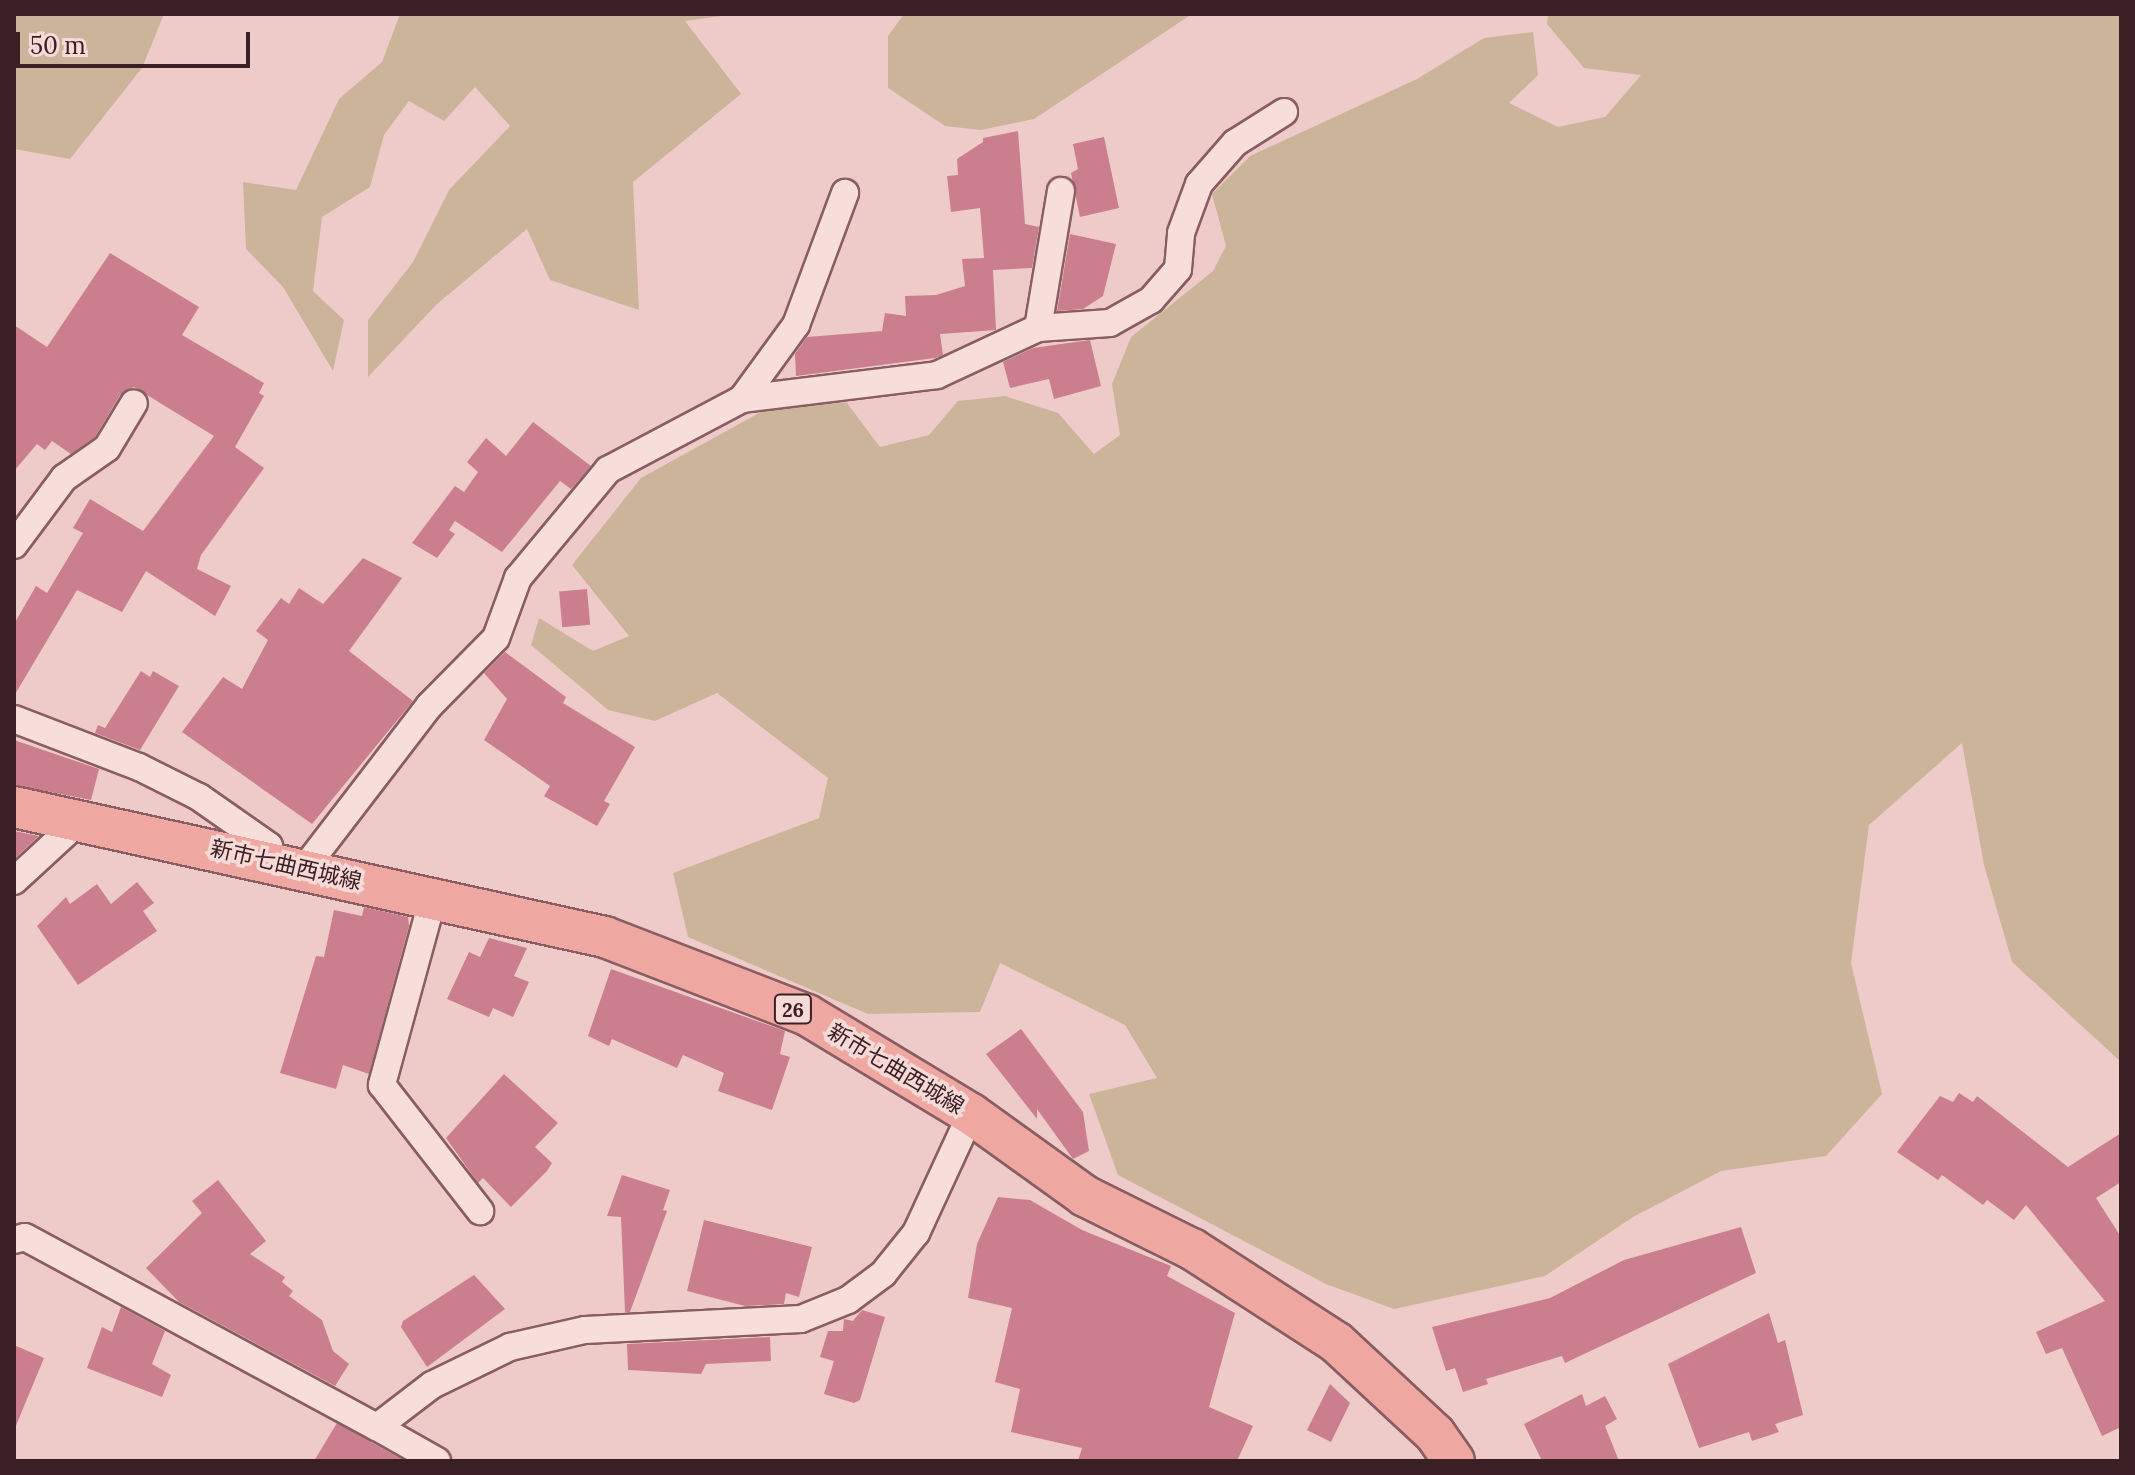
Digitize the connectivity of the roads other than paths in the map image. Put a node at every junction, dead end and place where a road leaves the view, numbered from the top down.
1 (1284, 112) dead end
2 (1061, 191) dead end
3 (845, 193) dead end
4 (1038, 328) junction
5 (742, 399) junction
6 (134, 403) dead end
7 (14, 545) edge
8 (14, 719) edge
9 (14, 807) edge
10 (79, 821) junction
11 (289, 865) junction
12 (14, 881) edge
13 (433, 898) junction
14 (971, 1114) junction
15 (480, 1211) dead end
16 (14, 1240) edge
17 (377, 1427) junction
18 (437, 1461) edge
19 (1454, 1461) edge

1 - 4 street
2 - 4 street
3 - 5 street
4 - 5 street
5 - 11 street
6 - 7 street
8 - 11 street
9 - 10 main road, 新市七曲西城線 / 26
10 - 11 main road, 新市七曲西城線 / 26
10 - 12 street
11 - 13 main road, 新市七曲西城線 / 26
13 - 14 main road, 新市七曲西城線 / 26
13 - 15 street
14 - 17 street
14 - 19 main road, 新市七曲西城線 / 26
16 - 17 street
17 - 18 street

